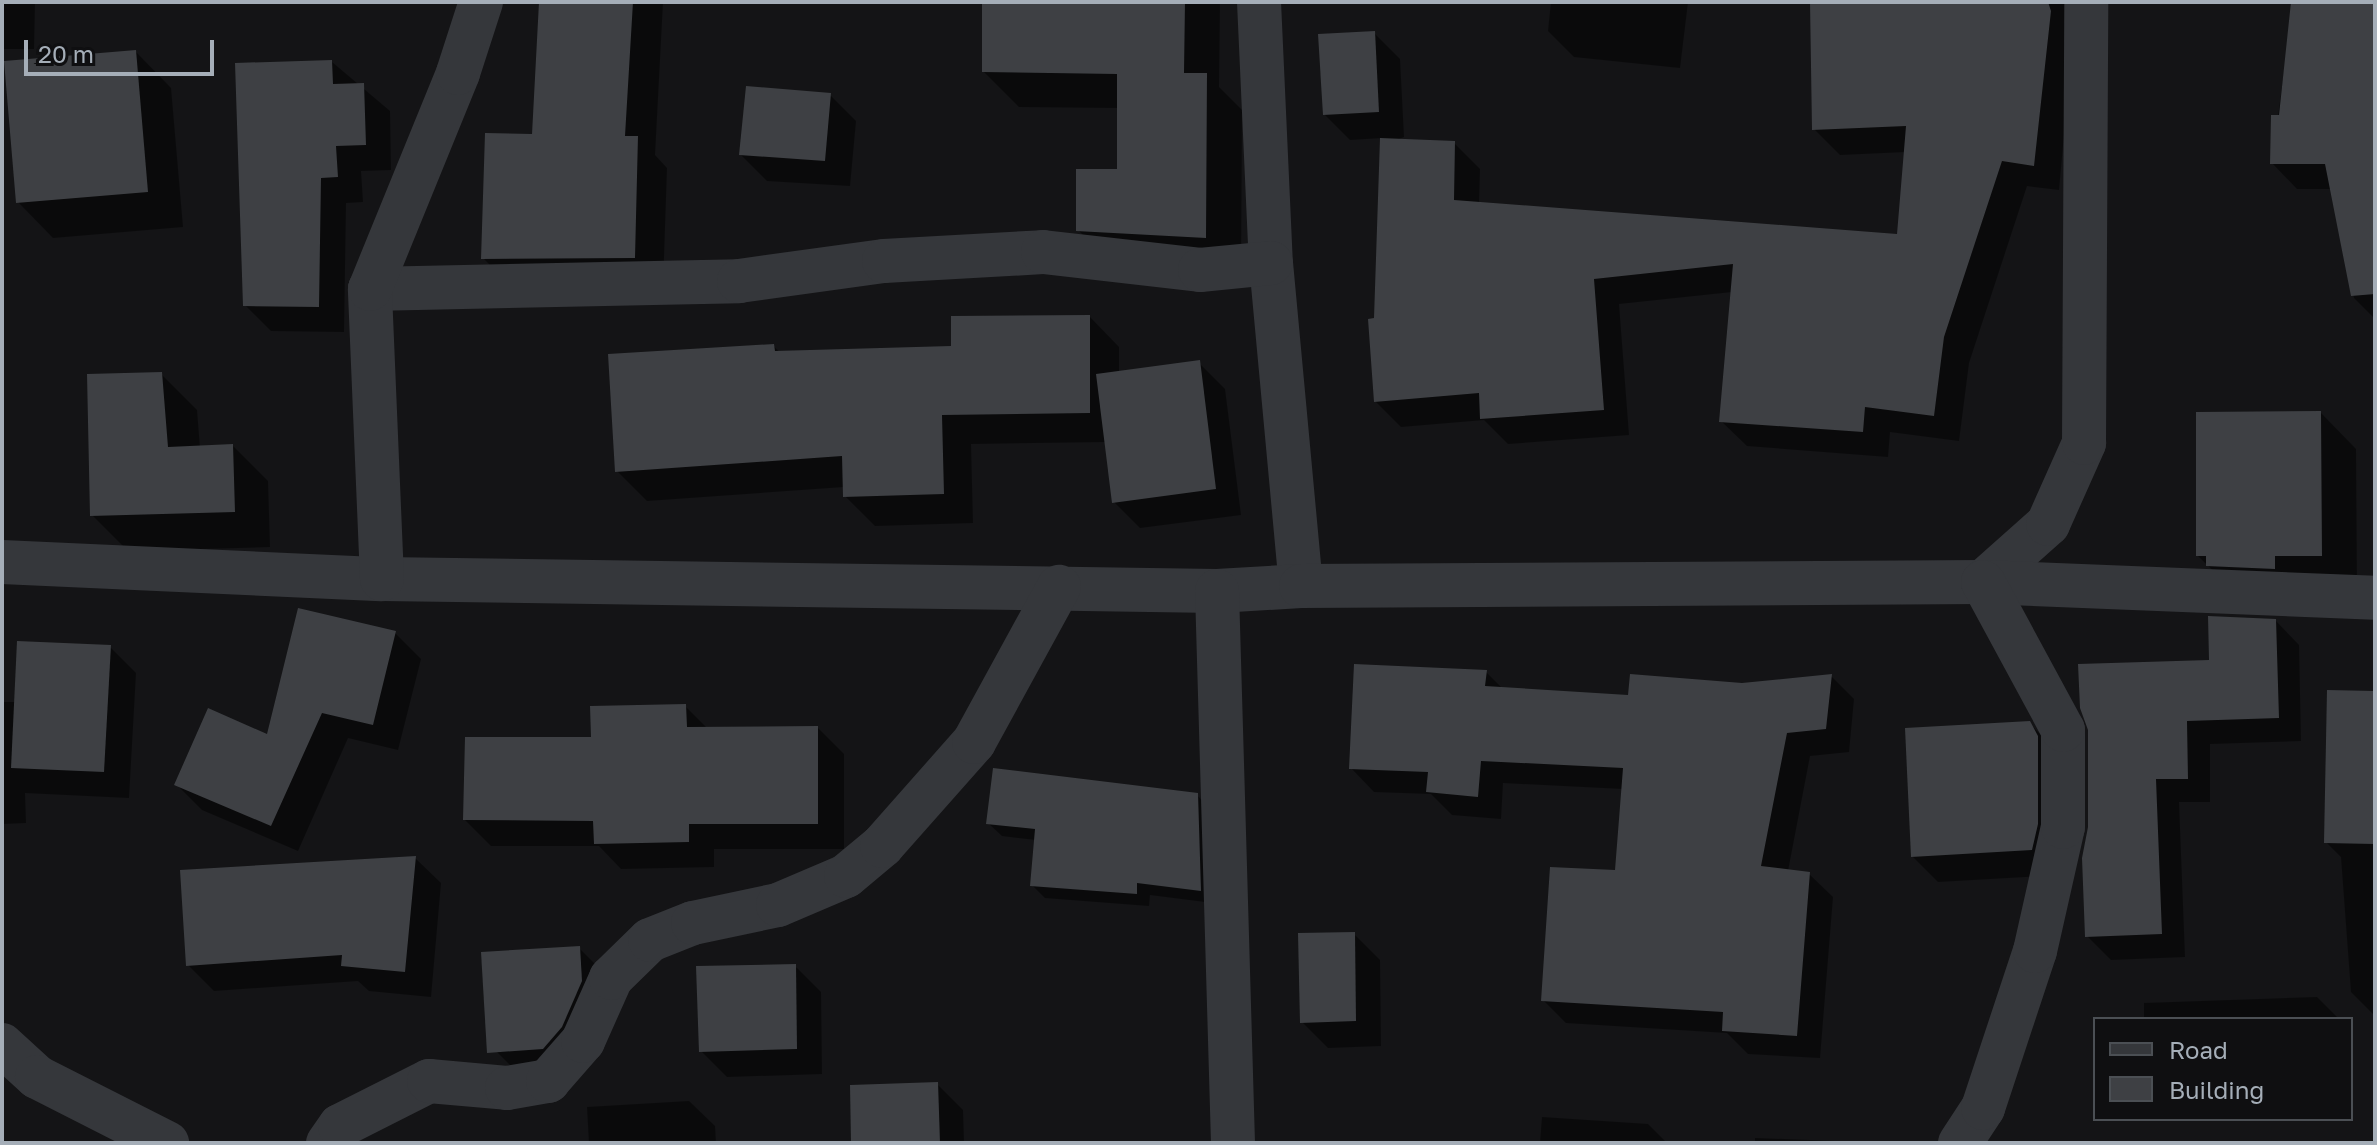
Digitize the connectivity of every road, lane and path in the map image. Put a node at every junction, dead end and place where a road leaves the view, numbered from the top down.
1 (481, 2) edge
2 (1259, 2) edge
3 (2086, 2) edge
4 (1271, 263) junction
5 (370, 289) junction
6 (2, 562) edge
7 (382, 579) junction
8 (1983, 582) junction
9 (1301, 586) junction
10 (1059, 587) junction
11 (1217, 591) junction
12 (2375, 598) edge
13 (2, 1045) edge
14 (167, 1143) edge
15 (328, 1143) edge
16 (1233, 1143) edge
17 (1960, 1143) edge

1 - 5 street
2 - 4 street
3 - 8 street
4 - 5 street
4 - 9 street
5 - 7 street
6 - 7 street
7 - 10 street
8 - 9 street
8 - 12 street
8 - 17 street
9 - 11 street
10 - 11 street
10 - 15 street
11 - 16 street
13 - 14 street

